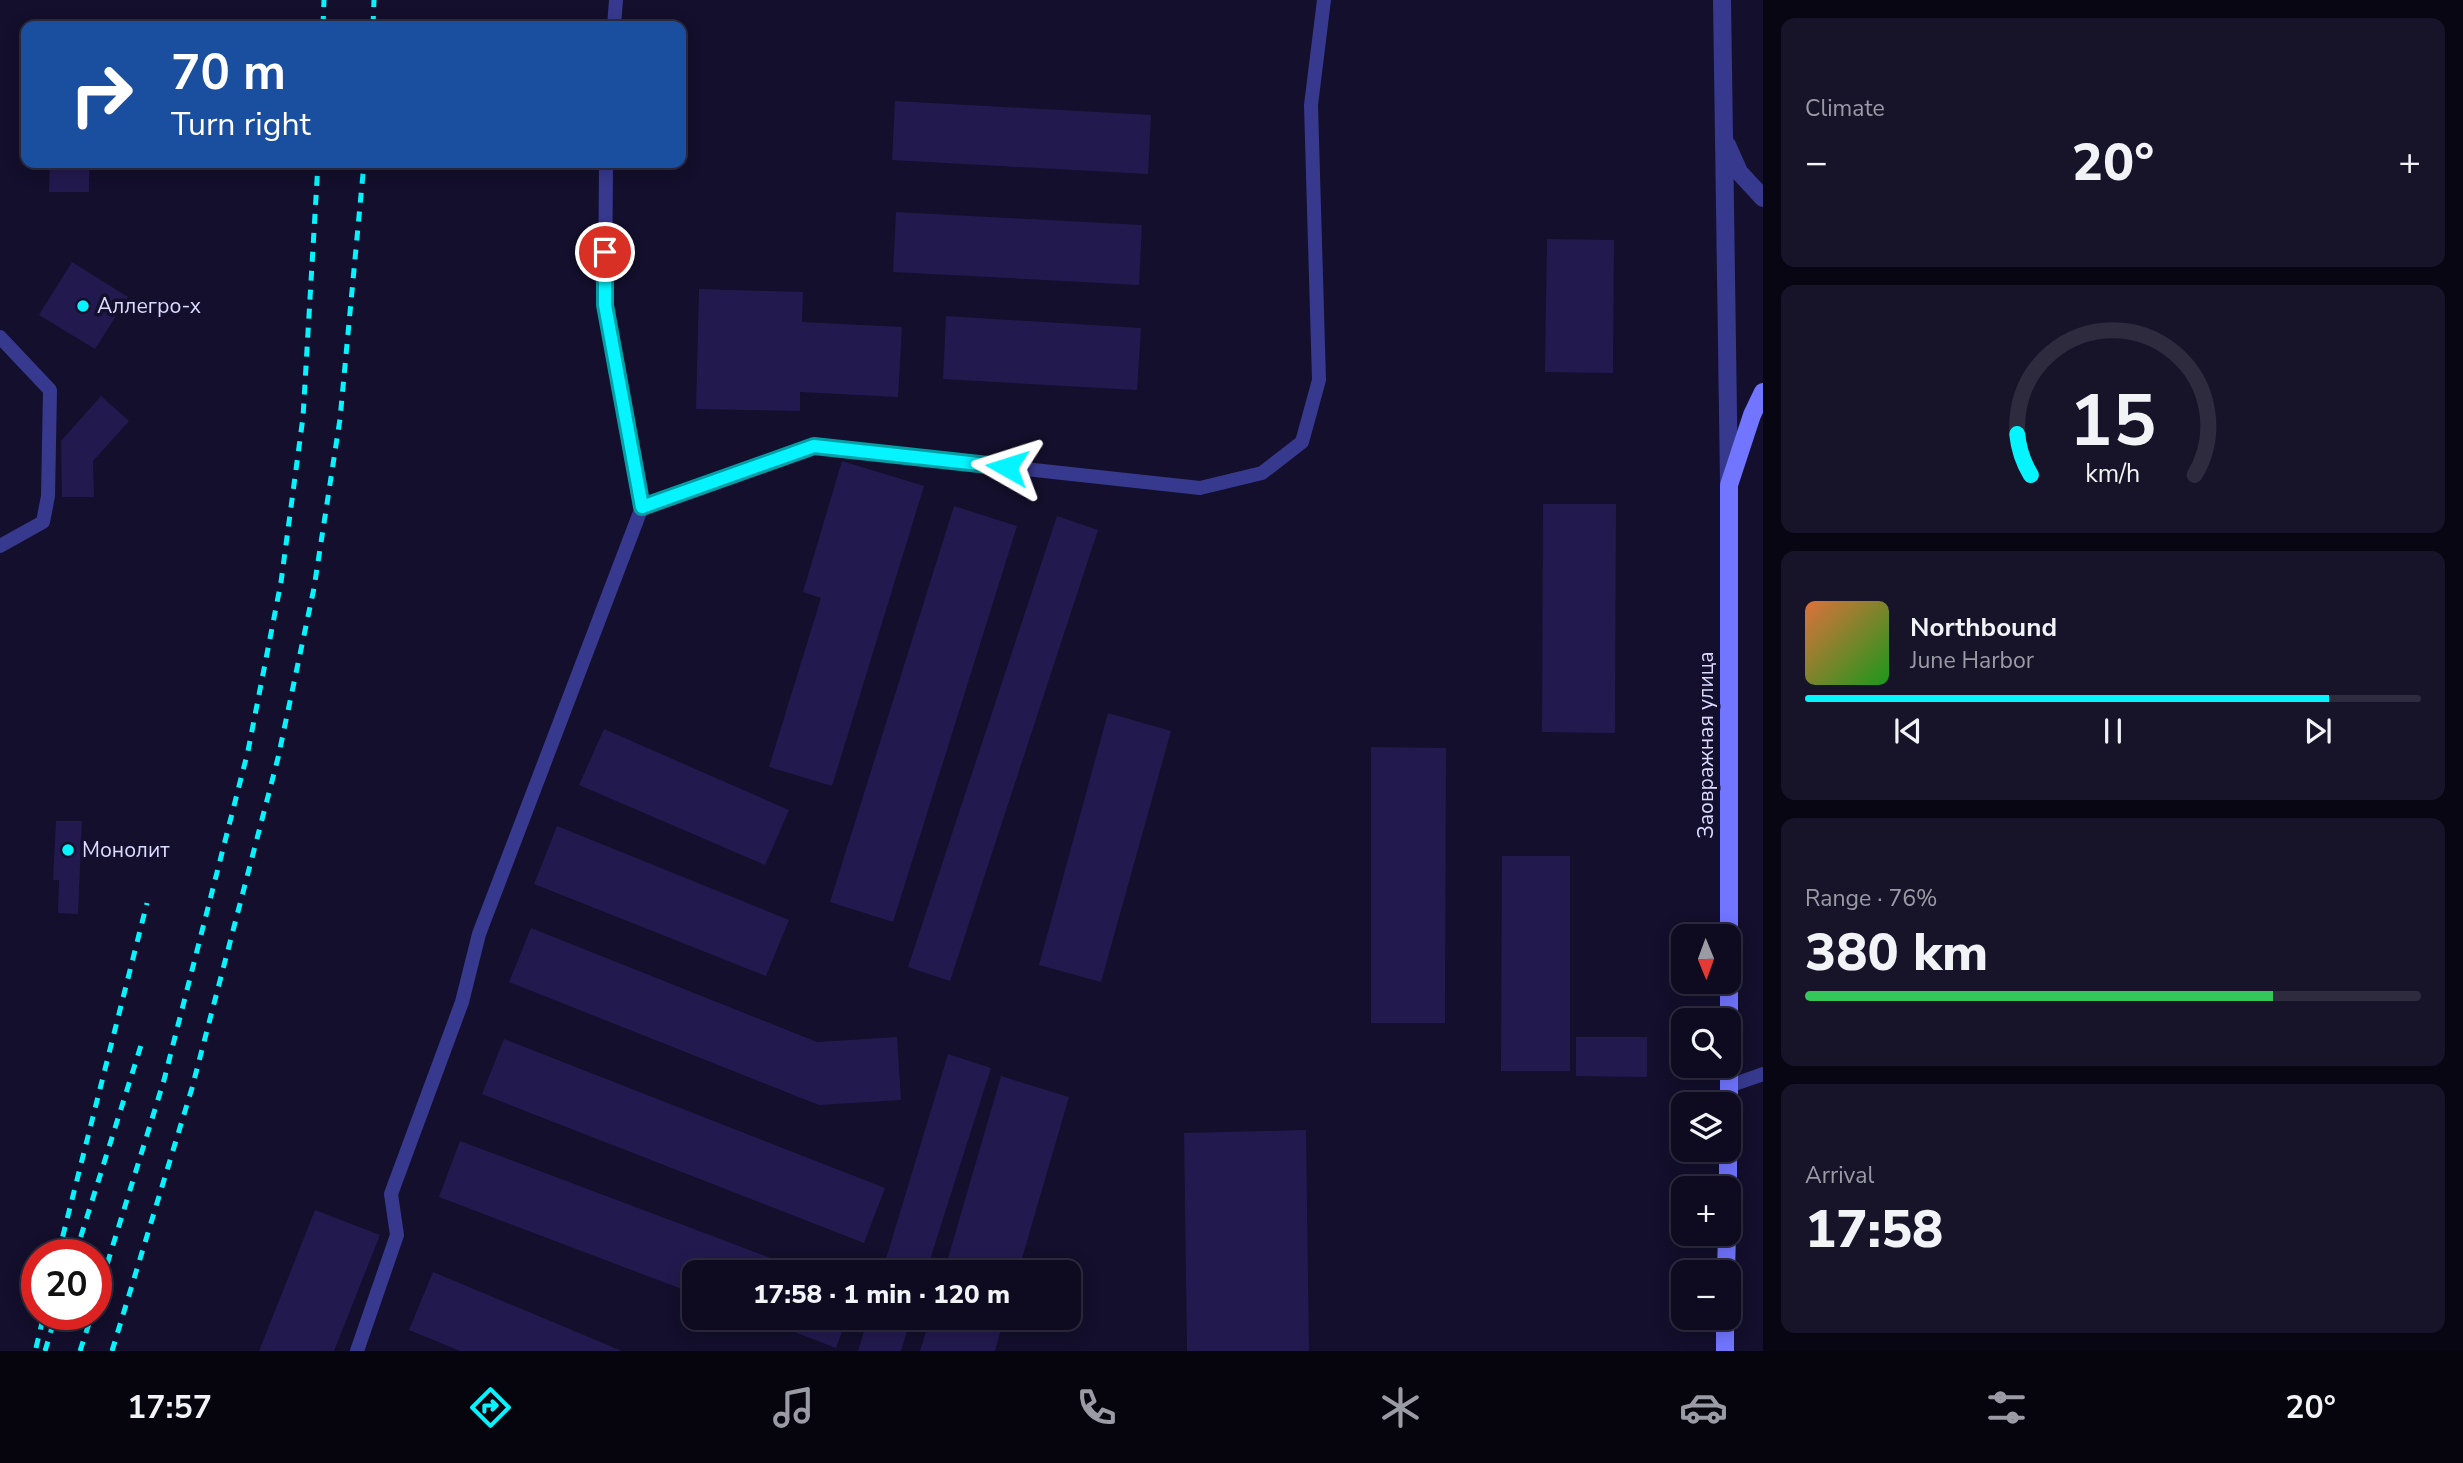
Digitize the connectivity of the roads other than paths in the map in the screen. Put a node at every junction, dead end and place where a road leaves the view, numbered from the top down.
1 (616, 0) edge
2 (1324, 0) edge
3 (1722, 0) edge
4 (614, 21) edge
5 (1724, 139) junction
6 (606, 168) edge
7 (1763, 198) edge
8 (0, 337) edge
9 (1763, 392) edge
10 (1729, 485) junction
11 (642, 507) junction
12 (0, 546) edge
13 (1763, 1074) edge
14 (1729, 1092) edge
15 (1734, 1092) edge
16 (1725, 1330) edge
17 (357, 1351) edge
18 (1725, 1351) edge

1 - 4 lane
2 - 11 lane
3 - 5 street
5 - 7 street
5 - 10 street
6 - 11 lane
8 - 12 lane
9 - 10 street, Заовражная улица
10 - 14 street, Заовражная улица
11 - 17 lane
13 - 15 lane
16 - 18 street

